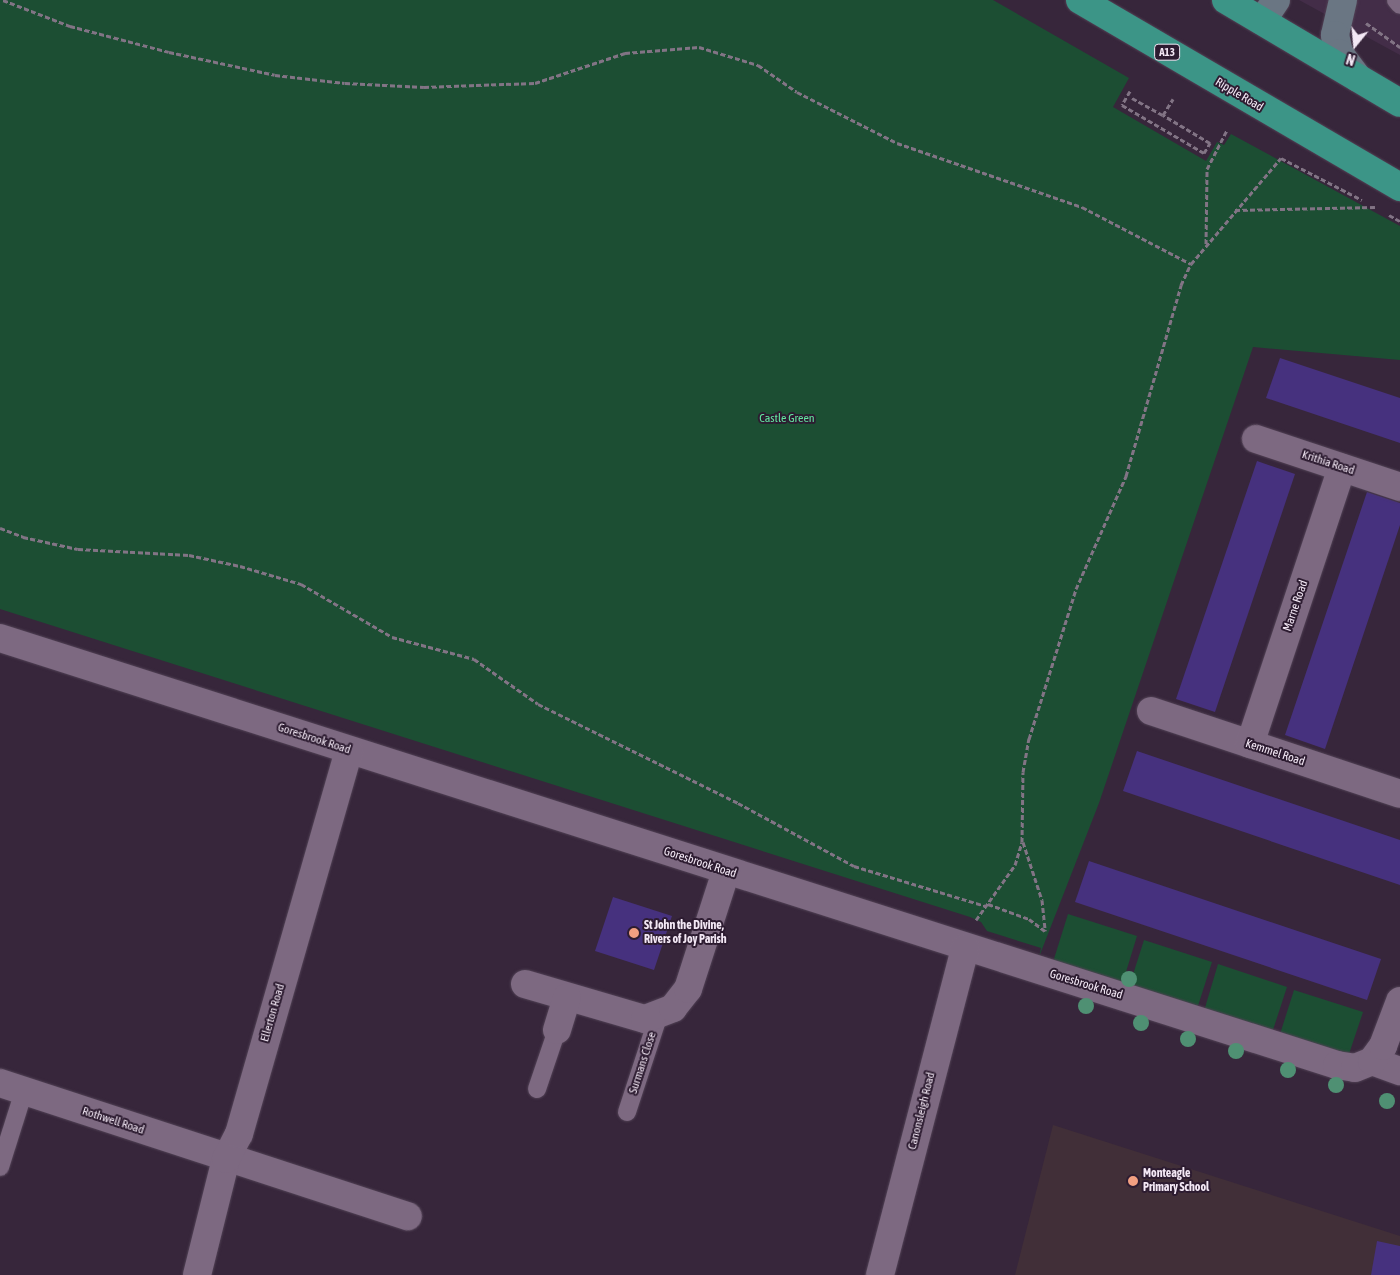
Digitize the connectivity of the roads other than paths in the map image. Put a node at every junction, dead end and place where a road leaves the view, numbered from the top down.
1 (1080, 0) edge
2 (1226, 0) edge
3 (1396, 0) edge
4 (1400, 5) edge
5 (1352, 9) edge
6 (1269, 10) edge
7 (1358, 78) junction
8 (1400, 103) edge
9 (1400, 187) edge
10 (1256, 439) dead end
11 (1342, 468) junction
12 (1400, 487) edge
13 (0, 638) edge
14 (1151, 712) dead end
15 (1250, 744) junction
16 (349, 750) junction
17 (1400, 794) edge
18 (726, 872) junction
19 (964, 947) junction
20 (525, 984) dead end
21 (566, 997) junction
22 (1400, 1001) edge
23 (659, 1014) junction
24 (556, 1030) joint
25 (1372, 1061) junction
26 (1400, 1071) edge
27 (12, 1087) edge
28 (537, 1089) dead end
29 (627, 1112) dead end
30 (226, 1159) junction
31 (0, 1167) edge
32 (408, 1216) dead end
33 (197, 1275) edge
34 (880, 1275) edge

1 - 9 highway, Ripple Road / A13
2 - 6 highway
3 - 4 lane
5 - 7 street
6 - 7 highway
7 - 8 highway
10 - 11 street, Krithia Road
11 - 12 street, Krithia Road
11 - 15 street, Marne Road
13 - 16 street, Goresbrook Road
14 - 15 street, Kemmel Road
15 - 17 street, Kemmel Road
16 - 18 street, Goresbrook Road
16 - 30 street, Ellerton Road
18 - 19 street, Goresbrook Road
18 - 23 street
19 - 25 street, Goresbrook Road
19 - 34 street, Canonsleigh Road
20 - 21 street, Surmans Close
21 - 23 street, Surmans Close
21 - 24 street
22 - 25 street
23 - 29 lane, Surmans Close
24 - 28 lane
25 - 26 street
27 - 30 street, Rothwell Road
27 - 31 lane
30 - 32 street, Rothwell Road
30 - 33 street, Ellerton Road

